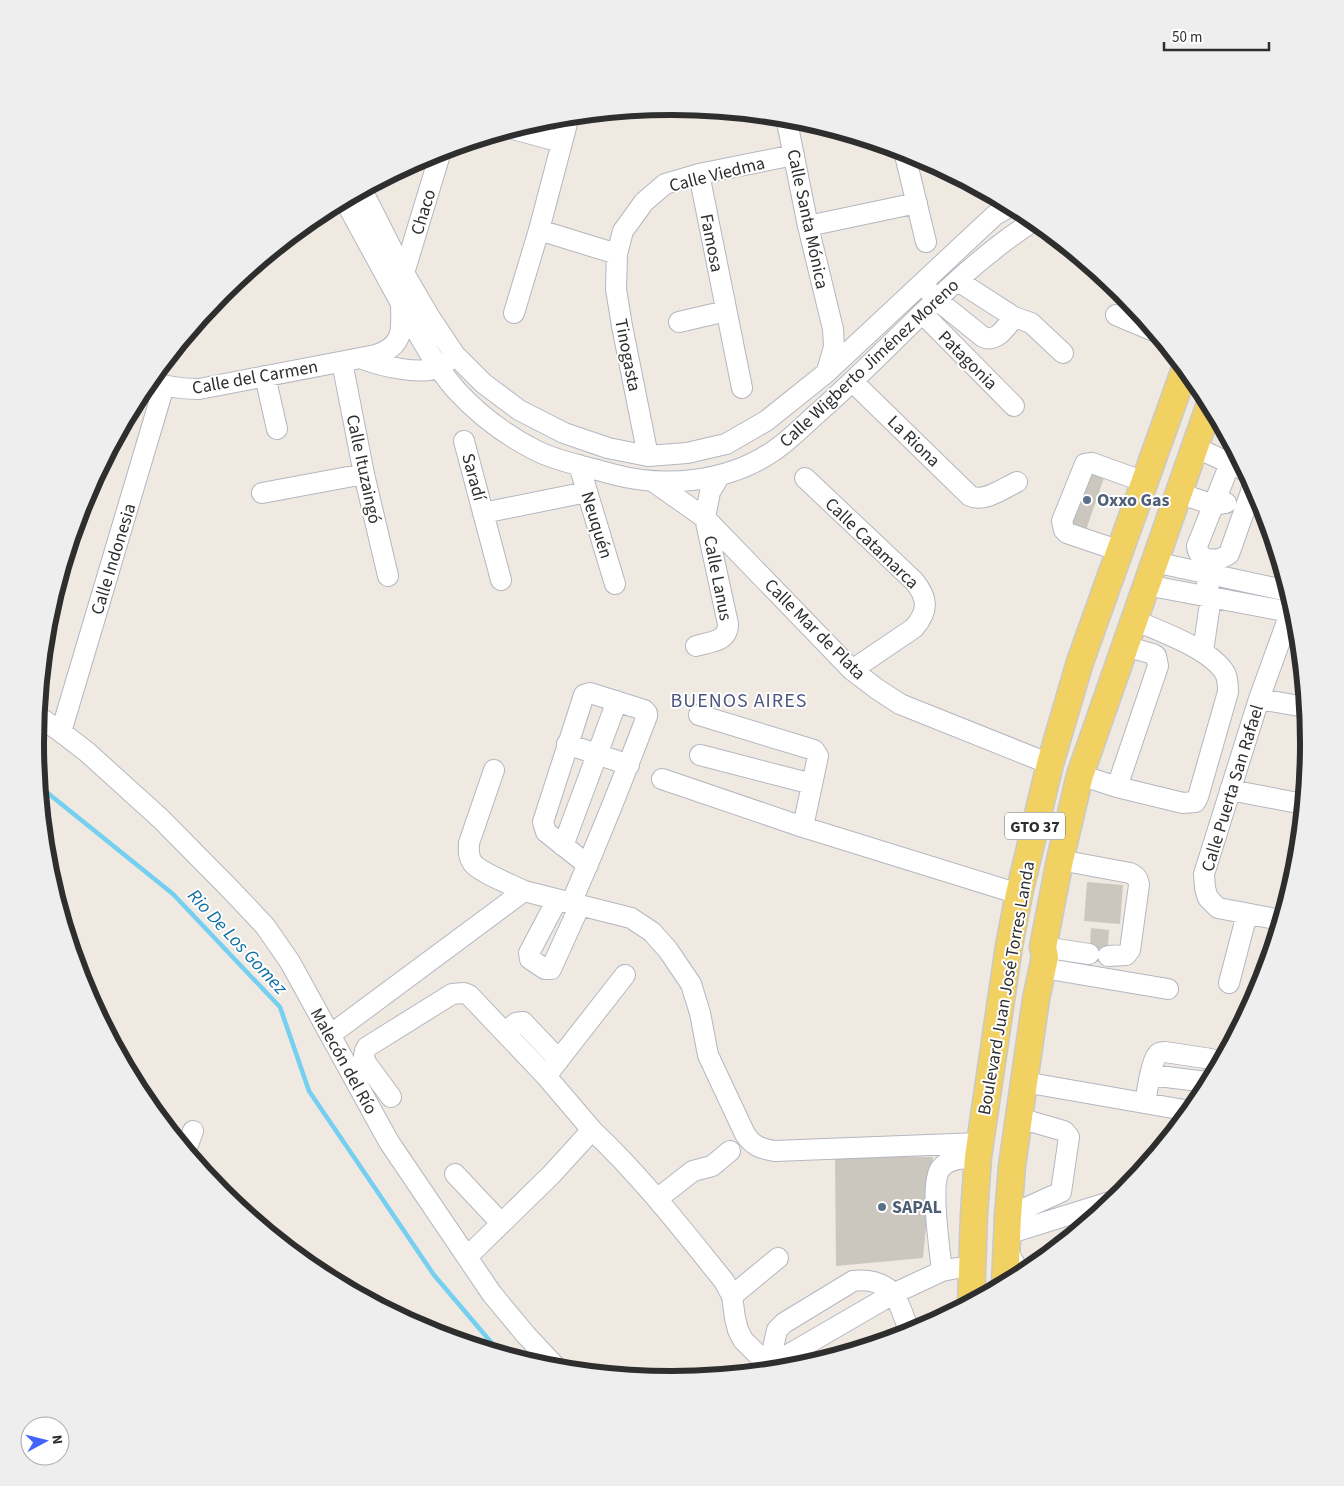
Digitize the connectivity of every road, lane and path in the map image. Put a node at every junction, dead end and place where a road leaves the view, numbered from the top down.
1 (567, 124) edge
2 (788, 126) edge
3 (525, 132) edge
4 (561, 142) junction
5 (794, 155) junction
6 (438, 161) edge
7 (906, 161) edge
8 (699, 174) junction
9 (365, 195) edge
10 (917, 203) junction
11 (348, 206) edge
12 (1004, 210) edge
13 (1026, 225) edge
14 (808, 226) junction
15 (539, 230) junction
16 (926, 242) dead end
17 (617, 254) junction
18 (404, 273) junction
19 (958, 281) junction
20 (921, 283) junction
21 (937, 300) junction
22 (401, 304) junction
23 (726, 311) junction
24 (514, 313) dead end
25 (922, 313) junction
26 (1116, 315) dead end
27 (1014, 317) junction
28 (831, 320) junction
29 (679, 322) dead end
30 (1142, 326) edge
31 (874, 329) junction
32 (1063, 353) dead end
33 (455, 355) junction
34 (352, 360) junction
35 (439, 368) junction
36 (826, 373) junction
37 (265, 376) junction
38 (1183, 378) edge
39 (853, 382) junction
40 (158, 383) edge
41 (155, 387) edge
42 (742, 388) dead end
43 (1014, 406) dead end
44 (1206, 414) edge
45 (277, 429) dead end
46 (464, 441) dead end
47 (1194, 447) junction
48 (648, 456) junction
49 (1233, 460) edge
50 (579, 465) junction
51 (1235, 465) edge
52 (364, 474) junction
53 (720, 475) junction
54 (805, 478) dead end
55 (654, 482) junction
56 (1017, 482) dead end
57 (1145, 482) junction
58 (587, 492) junction
59 (262, 493) dead end
60 (1178, 493) junction
61 (1248, 493) edge
62 (1249, 497) edge
63 (1214, 505) junction
64 (483, 513) junction
65 (706, 518) junction
66 (1120, 551) junction
67 (1150, 573) junction
68 (1203, 573) junction
69 (388, 576) dead end
70 (501, 580) dead end
71 (615, 584) dead end
72 (1281, 590) edge
73 (1211, 597) junction
74 (1285, 608) edge
75 (1134, 620) junction
76 (1288, 620) edge
77 (696, 646) dead end
78 (1125, 646) junction
79 (1203, 652) junction
80 (852, 670) junction
81 (1260, 698) junction
82 (617, 701) junction
83 (1299, 706) edge
84 (700, 715) dead end
85 (45, 721) edge
86 (61, 732) junction
87 (567, 744) junction
88 (598, 754) junction
89 (700, 755) dead end
90 (1050, 764) junction
91 (629, 765) junction
92 (494, 770) dead end
93 (1080, 775) junction
94 (662, 779) dead end
95 (812, 784) junction
96 (1117, 787) junction
97 (1230, 790) junction
98 (1297, 803) edge
99 (803, 827) junction
100 (563, 846) junction
101 (1060, 860) junction
102 (588, 865) junction
103 (524, 891) junction
104 (1019, 894) junction
105 (570, 903) junction
106 (1247, 914) junction
107 (1275, 919) edge
108 (1043, 957) junction
109 (625, 975) dead end
110 (1229, 983) dead end
111 (1168, 989) dead end
112 (504, 1032) junction
113 (330, 1035) junction
114 (559, 1060) junction
115 (1214, 1061) edge
116 (546, 1076) junction
117 (1150, 1076) junction
118 (1201, 1081) edge
119 (1024, 1082) junction
120 (391, 1097) dead end
121 (1145, 1103) junction
122 (1181, 1109) edge
123 (1019, 1118) junction
124 (592, 1130) junction
125 (193, 1131) dead end
126 (189, 1143) edge
127 (979, 1150) junction
128 (730, 1151) dead end
129 (455, 1174) dead end
130 (657, 1199) junction
131 (1095, 1206) edge
132 (501, 1222) junction
133 (1007, 1233) junction
134 (468, 1256) junction
135 (778, 1258) dead end
136 (1018, 1267) edge
137 (972, 1268) junction
138 (942, 1272) junction
139 (1005, 1275) edge
140 (894, 1294) junction
141 (972, 1294) edge
142 (732, 1296) junction
143 (907, 1325) edge
144 (548, 1359) edge
145 (781, 1361) edge
146 (769, 1363) edge
147 (764, 1364) edge

1 - 4 street
2 - 5 street, Calle Santa Mónica
3 - 4 street
4 - 15 street
5 - 8 street, Calle Viedma
5 - 14 street, Calle Santa Mónica
6 - 18 street, Chaco
7 - 10 street
8 - 17 street, Calle Viedma
8 - 23 street, Famosa
9 - 18 street, Calle Wigberto Jiménez Moreno
10 - 14 street
10 - 16 street
11 - 22 street, Calle Wigberto Jiménez Moreno
12 - 20 street, Calle Wigberto Jiménez Moreno
13 - 19 street, Calle Wigberto Jiménez Moreno
14 - 28 street, Calle Santa Mónica
15 - 17 street
15 - 24 street
17 - 48 street, Tinogasta
18 - 33 street, Calle Wigberto Jiménez Moreno
19 - 21 street, Calle Wigberto Jiménez Moreno
19 - 27 street
20 - 21 street
20 - 31 street, Calle Wigberto Jiménez Moreno
21 - 25 street, Calle Wigberto Jiménez Moreno
21 - 27 street
22 - 34 street, Calle del Carmen
22 - 35 street, Calle Wigberto Jiménez Moreno
23 - 29 street
23 - 42 street, Famosa
25 - 39 street, Calle Wigberto Jiménez Moreno
25 - 43 street, Patagonia
26 - 30 street
27 - 32 street
28 - 31 street
28 - 36 street, Calle Santa Mónica
31 - 36 street, Calle Wigberto Jiménez Moreno
33 - 35 street
33 - 48 street, Calle Wigberto Jiménez Moreno
34 - 35 street, Calle del Carmen
34 - 37 street, Calle del Carmen
34 - 52 street, Calle Ituzaingó
35 - 50 street, Calle Wigberto Jiménez Moreno
36 - 48 street, Calle Wigberto Jiménez Moreno
37 - 40 street, Calle del Carmen
37 - 45 street
38 - 57 main road, Boulevard Juan José Torres Landa / GTO 37
39 - 53 street, Calle Wigberto Jiménez Moreno
39 - 56 street, La Riona
41 - 86 street, Calle Indonesia
44 - 47 main road, Boulevard Juan José Torres Landa / GTO 37
46 - 64 street, Saradí
47 - 49 street
47 - 60 main road, Boulevard Juan José Torres Landa / GTO 37
50 - 55 street, Calle Wigberto Jiménez Moreno
50 - 58 street, Neuquén
51 - 63 street
52 - 59 street
52 - 69 street, Calle Ituzaingó
53 - 55 street, Calle Wigberto Jiménez Moreno
53 - 65 street
54 - 80 street, Calle Catamarca
55 - 65 street, Calle Mar de Plata
57 - 66 main road, Boulevard Juan José Torres Landa / GTO 37
57 - 66 street
58 - 64 street
58 - 71 street, Neuquén
60 - 63 street
60 - 67 main road, Boulevard Juan José Torres Landa / GTO 37
61 - 63 street
62 - 63 street
64 - 70 street, Saradí
65 - 77 street, Calle Lanus
65 - 80 street, Calle Mar de Plata
66 - 90 main road, Boulevard Juan José Torres Landa / GTO 37
67 - 68 street
67 - 73 street
67 - 75 main road, Boulevard Juan José Torres Landa / GTO 37
68 - 72 street
68 - 73 street
73 - 74 street
73 - 79 street
75 - 78 main road, Boulevard Juan José Torres Landa / GTO 37
75 - 79 street
76 - 81 street, Calle Puerta San Rafael
78 - 93 main road, Boulevard Juan José Torres Landa / GTO 37
78 - 96 street
79 - 96 street
80 - 90 street, Calle Mar de Plata
81 - 83 street
81 - 97 street, Calle Puerta San Rafael
82 - 87 street
82 - 88 street
82 - 91 street
84 - 95 street
85 - 86 street, Malecón del Río
86 - 113 street, Malecón del Río
87 - 88 street
87 - 100 street
88 - 91 street
88 - 100 street
89 - 95 street
90 - 104 main road, Boulevard Juan José Torres Landa / GTO 37
91 - 102 street
92 - 103 street
93 - 96 street
93 - 101 main road, Boulevard Juan José Torres Landa / GTO 37
94 - 99 street
95 - 99 street
97 - 98 street
97 - 106 street, Calle Puerta San Rafael
99 - 104 street
100 - 102 street
101 - 108 main road, Boulevard Juan José Torres Landa / GTO 37
101 - 108 street
102 - 105 street
103 - 105 street
103 - 113 street
104 - 127 main road, Boulevard Juan José Torres Landa / GTO 37
105 - 127 street
106 - 107 street, Calle Puerta San Rafael
106 - 110 street
108 - 111 street
108 - 119 main road, Boulevard Juan José Torres Landa / GTO 37
109 - 114 street
112 - 114 street
112 - 116 street
112 - 120 street
113 - 134 street, Malecón del Río
114 - 116 street
115 - 117 street
116 - 124 street
117 - 118 street
117 - 121 street
119 - 121 street
119 - 123 main road, Boulevard Juan José Torres Landa / GTO 37
121 - 122 street
123 - 133 main road, Boulevard Juan José Torres Landa / GTO 37
123 - 133 street
124 - 130 street
124 - 132 street
125 - 126 street
127 - 137 main road, Boulevard Juan José Torres Landa / GTO 37
127 - 138 street
128 - 130 street
129 - 132 street
130 - 142 street
131 - 133 street
132 - 134 street
133 - 136 street
133 - 139 main road, Boulevard Juan José Torres Landa / GTO 37
134 - 144 street, Malecón del Río
135 - 142 street
137 - 138 street
137 - 141 main road, Boulevard Juan José Torres Landa / GTO 37
138 - 140 street
140 - 143 street
140 - 145 street
140 - 146 street
142 - 147 street

